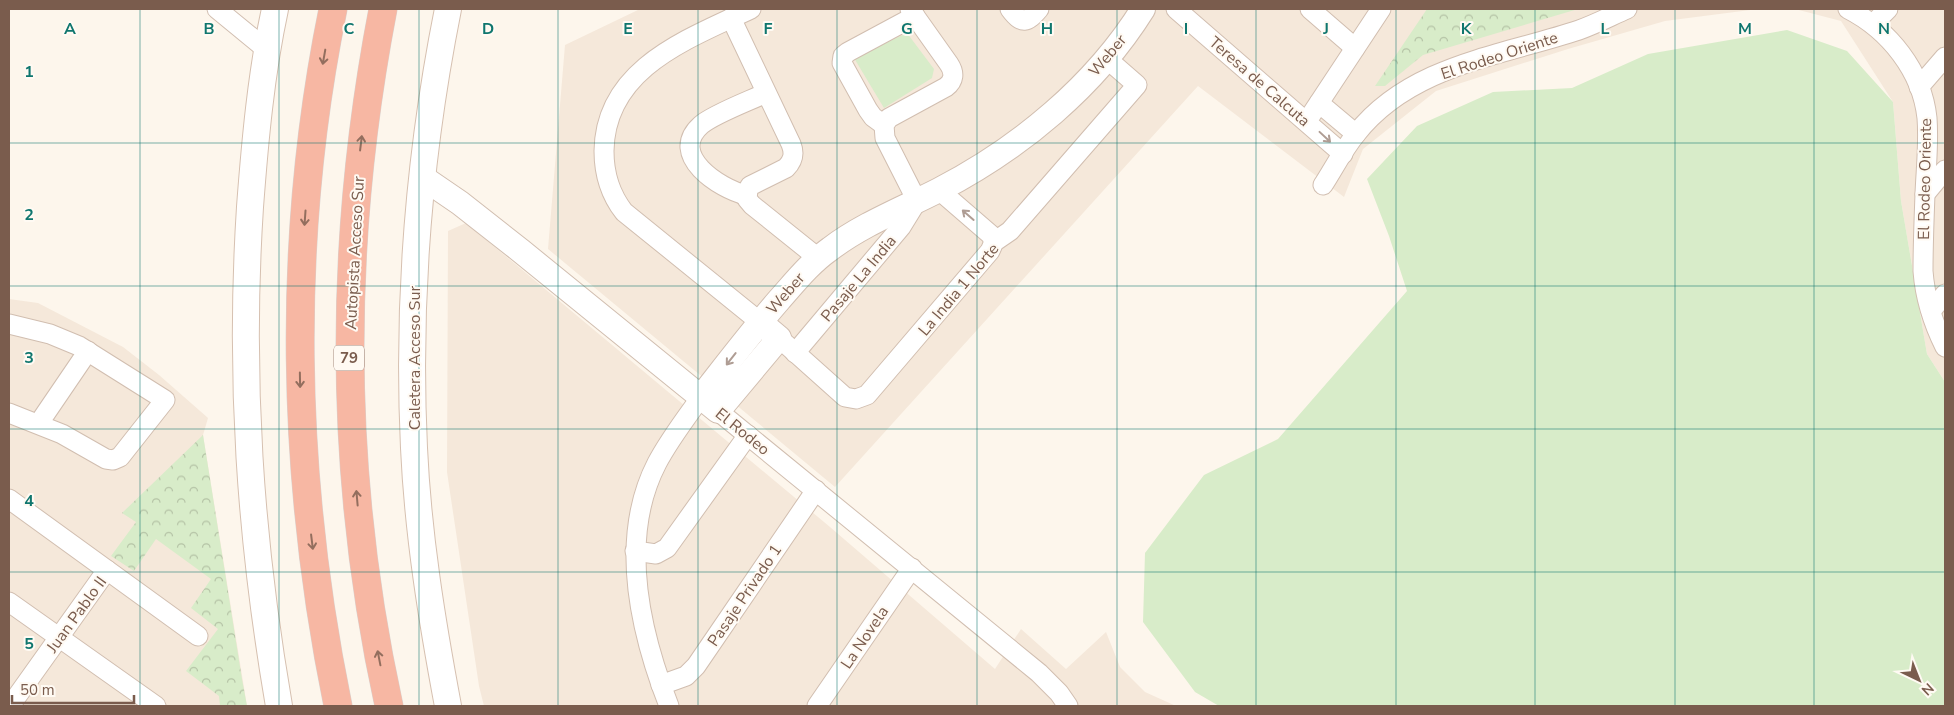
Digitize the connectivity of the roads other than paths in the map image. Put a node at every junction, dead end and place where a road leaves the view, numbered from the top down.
1 (217, 9) edge
2 (275, 9) edge
3 (333, 9) edge
4 (383, 9) edge
5 (448, 9) edge
6 (751, 9) edge
7 (1010, 9) edge
8 (1039, 9) edge
9 (1143, 9) edge
10 (1176, 9) edge
11 (1310, 9) edge
12 (1381, 9) edge
13 (1627, 9) edge
14 (1848, 9) edge
15 (1888, 9) edge
16 (913, 12) edge
17 (1603, 15) edge
18 (731, 18) junction
19 (1874, 24) junction
20 (1355, 48) junction
21 (267, 50) junction
22 (1945, 57) edge
23 (1106, 58) junction
24 (1919, 87) junction
25 (766, 93) junction
26 (1320, 103) junction
27 (1308, 121) junction
28 (884, 125) junction
29 (1356, 134) junction
30 (1343, 154) junction
31 (1945, 170) edge
32 (422, 177) junction
33 (1323, 185) dead end
34 (939, 190) junction
35 (1925, 194) junction
36 (746, 195) junction
37 (917, 201) junction
38 (994, 242) junction
39 (818, 258) junction
40 (1945, 294) edge
41 (1931, 311) junction
42 (760, 322) junction
43 (9, 324) edge
44 (787, 346) junction
45 (1945, 347) edge
46 (88, 351) junction
47 (710, 404) junction
48 (9, 413) edge
49 (39, 423) junction
50 (748, 435) junction
51 (816, 490) junction
52 (9, 499) edge
53 (635, 551) junction
54 (912, 568) junction
55 (107, 570) junction
56 (9, 602) edge
57 (198, 636) dead end
58 (59, 637) junction
59 (661, 686) junction
60 (1059, 702) edge
61 (10, 706) edge
62 (156, 706) edge
63 (279, 706) edge
64 (338, 706) edge
65 (389, 706) edge
66 (448, 706) edge
67 (669, 706) edge
68 (817, 706) edge

1 - 21 street
2 - 21 main road
3 -> 64 highway
65 -> 4 highway, Autopista Acceso Sur / 79
5 - 32 main road, Caletera Acceso Sur
6 - 18 street
7 - 8 street
9 - 23 street, Weber
10 - 27 street, Teresa de Calcuta
11 - 20 street
12 - 20 street
13 - 17 street, El Rodeo Oriente
14 - 19 street, El Rodeo Oriente
15 - 19 street
16 - 28 street
16 - 28 street
17 - 29 street, El Rodeo Oriente
18 - 25 street
18 - 42 street
19 - 24 street, El Rodeo Oriente
20 - 26 street
21 - 63 main road
22 - 24 street
23 - 34 street, Weber
23 - 38 street, La India 1 Norte
24 - 35 street, El Rodeo Oriente
25 - 36 street
25 - 36 street
26 - 27 street
26 - 29 street, Teresa de Calcuta
27 -> 30 street, Teresa de Calcuta
28 - 37 street
29 - 30 street, El Rodeo Oriente
30 - 33 street, El Rodeo Oriente
31 - 35 street
32 - 47 street, El Rodeo
32 - 66 main road, Caletera Acceso Sur
34 - 37 street, Weber
38 -> 34 street
35 - 41 street, El Rodeo Oriente
36 - 39 street
37 - 39 street, Weber
37 - 44 street, Pasaje La India
38 - 44 street, La India 1 Norte
39 - 42 street, Weber
40 - 41 street
41 - 45 street, El Rodeo Oriente
42 - 44 street
42 -> 47 street, Weber
43 - 46 street
44 - 47 street, Weber
46 - 49 street
46 - 49 street
47 - 50 street, El Rodeo
47 - 53 street, Weber
48 - 49 street
50 - 51 street, El Rodeo
50 - 53 street
51 - 54 street, El Rodeo
51 - 59 street, Pasaje Privado 1
52 - 55 street
53 - 59 street, Weber
54 - 60 street, El Rodeo
54 - 68 street, La Novela
55 - 57 street
55 - 58 street, Juan Pablo II
56 - 58 street
58 - 61 street, Juan Pablo II
58 - 62 street
59 - 67 street, Weber

